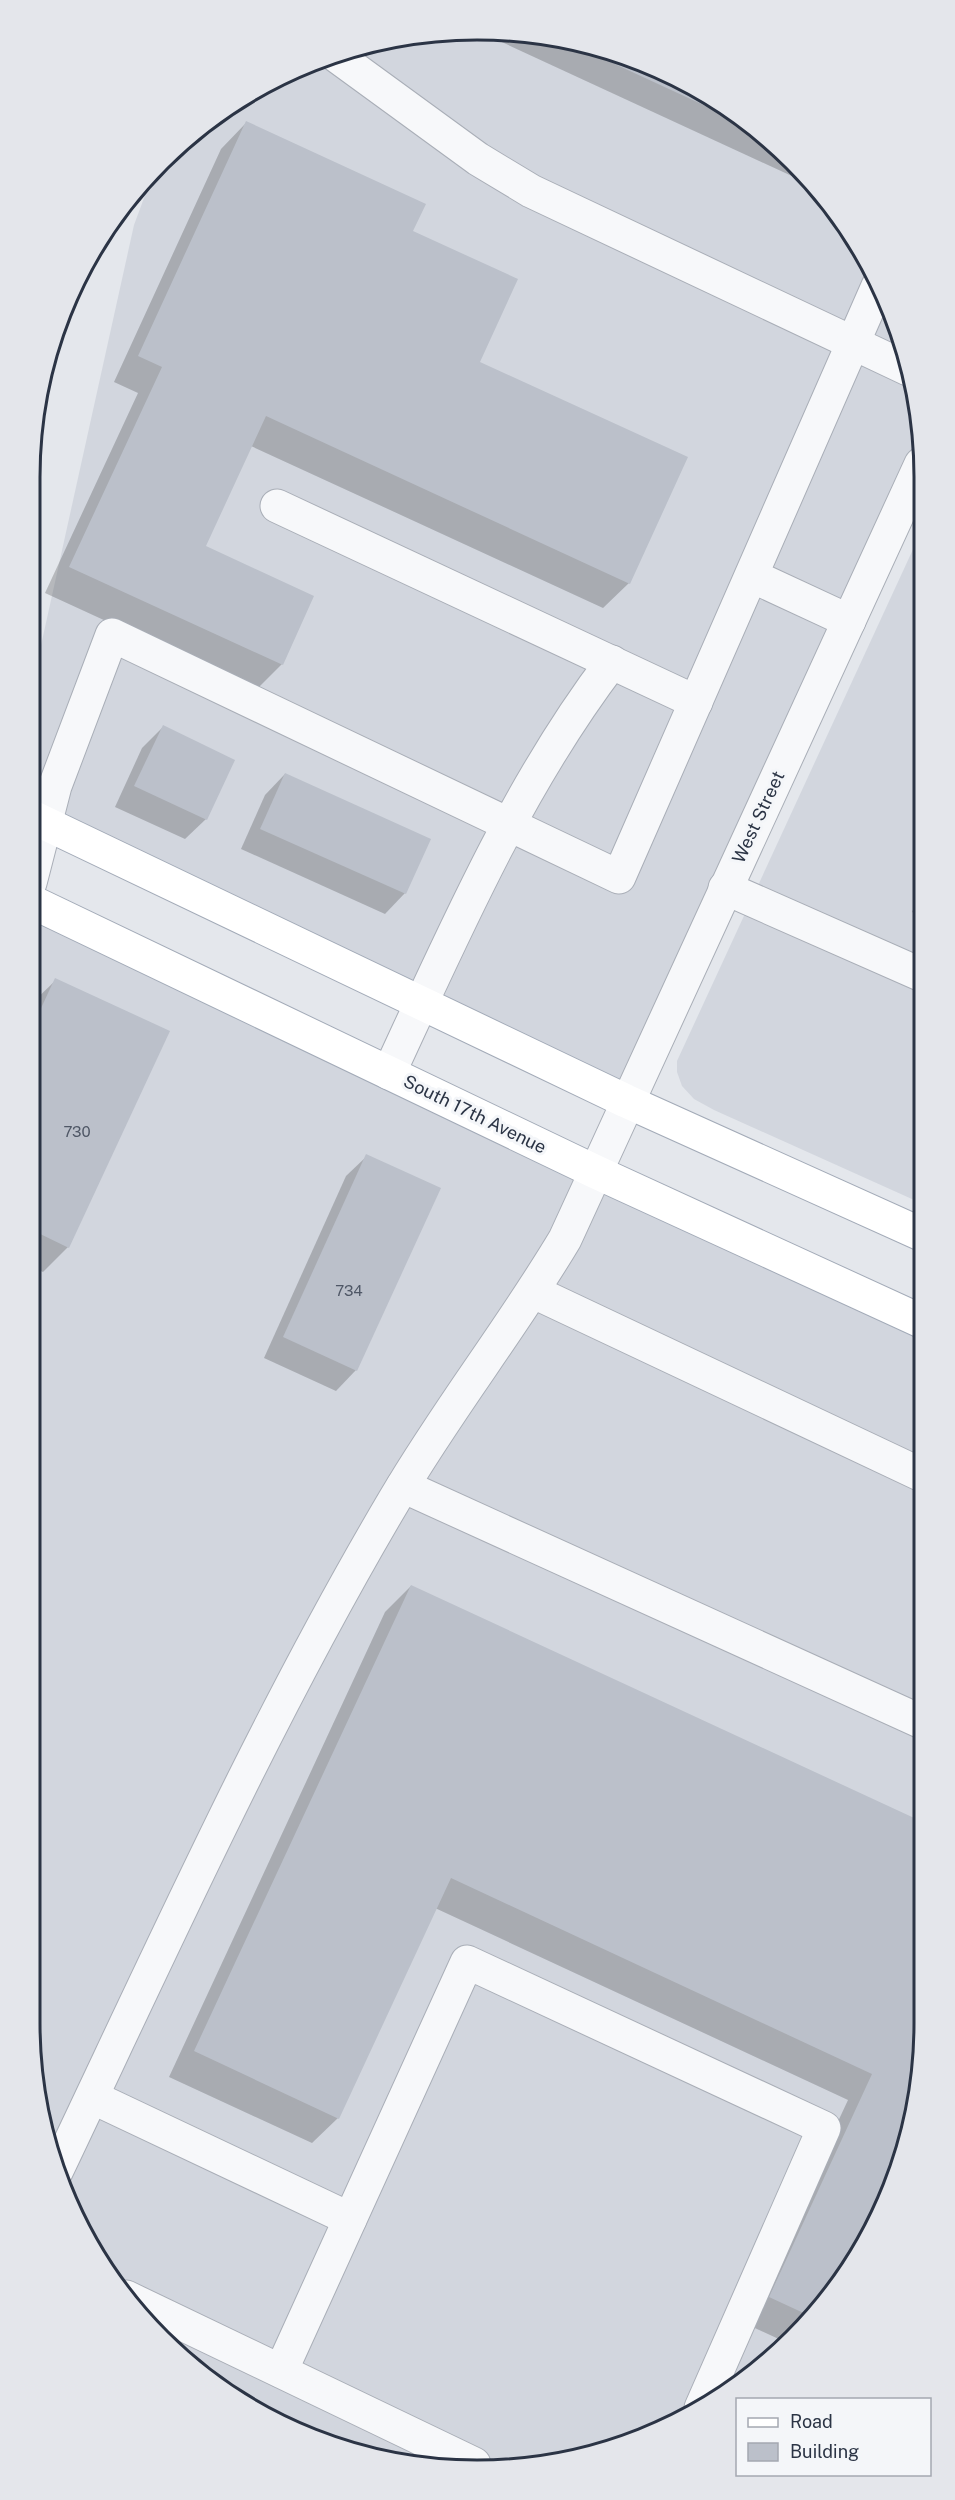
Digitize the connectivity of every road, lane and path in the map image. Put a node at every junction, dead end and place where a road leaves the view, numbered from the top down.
1 (344, 62) edge
2 (874, 295) edge
3 (853, 343) junction
4 (900, 365) edge
5 (914, 479) edge
6 (278, 506) dead end
7 (752, 576) junction
8 (849, 621) junction
9 (612, 662) junction
10 (696, 702) junction
11 (40, 816) edge
12 (40, 821) edge
13 (510, 824) junction
14 (725, 888) junction
15 (40, 906) edge
16 (914, 971) edge
17 (421, 1003) junction
18 (389, 1073) junction
19 (626, 1101) junction
20 (596, 1172) junction
21 (914, 1231) edge
22 (534, 1292) junction
23 (914, 1318) edge
24 (914, 1471) edge
25 (403, 1486) junction
26 (914, 1717) edge
27 (92, 2097) junction
28 (62, 2158) edge
29 (350, 2219) junction
30 (145, 2306) edge
31 (281, 2371) junction
32 (707, 2394) edge
33 (465, 2460) edge

1 - 3 street
2 - 3 street
3 - 4 street
3 - 7 street
5 - 8 street, West Street
6 - 9 street
7 - 8 street
7 - 10 street
8 - 14 street, West Street
9 - 10 street
9 - 13 street
10 - 13 street
11 - 13 street
12 - 17 main road
13 - 17 street
14 - 16 street
14 - 19 street, West Street
15 - 18 main road, South 17th Avenue
17 - 18 street
17 - 19 main road
18 - 20 main road, South 17th Avenue
19 - 20 street, West Street
19 - 21 main road
20 - 22 street, West Street
20 - 23 main road, South 17th Avenue
22 - 24 street
22 - 25 street, West Street
25 - 26 street
25 - 27 street, West Street
27 - 28 street, West Street
27 - 29 street
29 - 31 street
29 - 32 street
30 - 31 street
31 - 33 street

